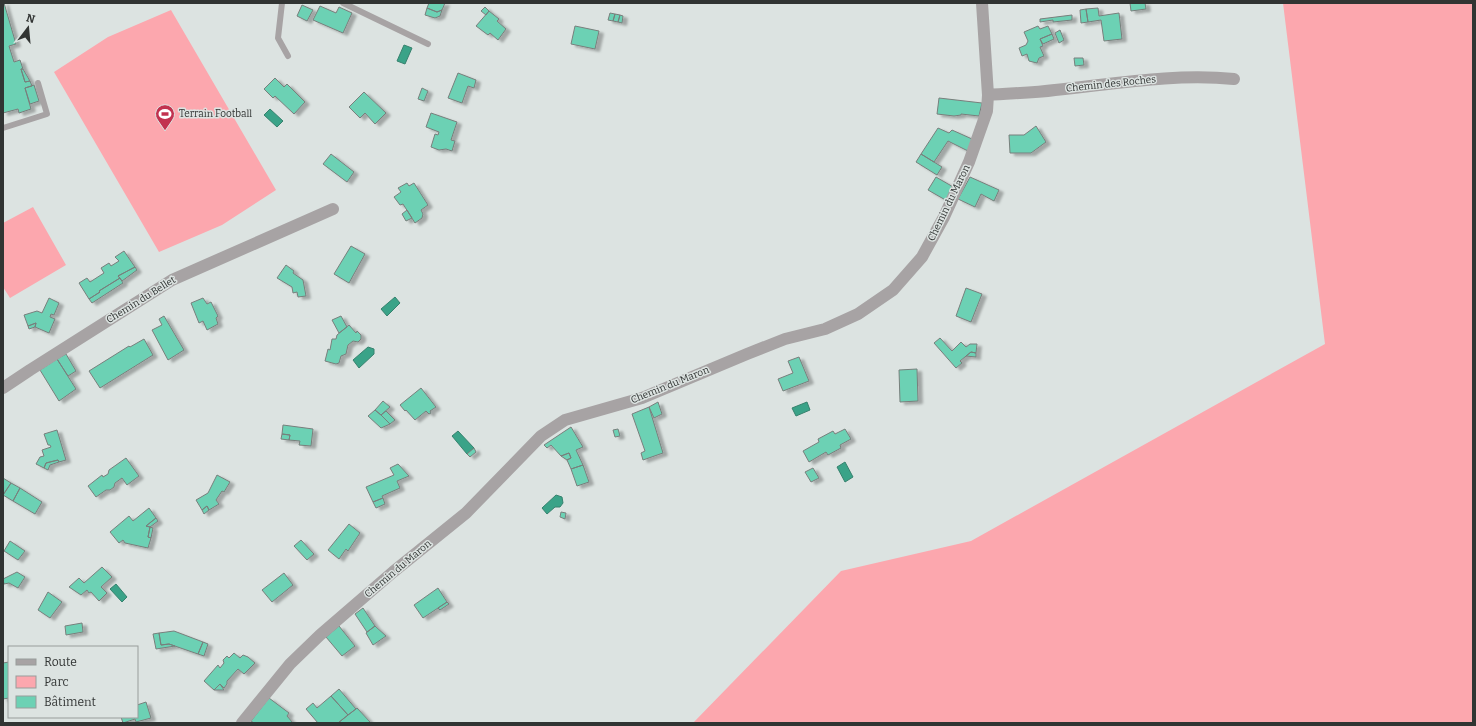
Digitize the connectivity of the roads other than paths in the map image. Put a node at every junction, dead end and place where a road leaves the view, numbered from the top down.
1 (282, 3) edge
2 (343, 3) edge
3 (982, 3) edge
4 (428, 44) dead end
5 (288, 56) dead end
6 (1234, 79) dead end
7 (38, 83) dead end
8 (988, 95) junction
9 (3, 128) edge
10 (332, 209) dead end
11 (3, 388) edge
12 (242, 723) edge

1 - 5 lane
2 - 4 lane
3 - 8 street, Chemin du Maron
6 - 8 street, Chemin des Roches
7 - 9 lane
8 - 12 street, Chemin du Maron
10 - 11 street, Chemin du Bellet

